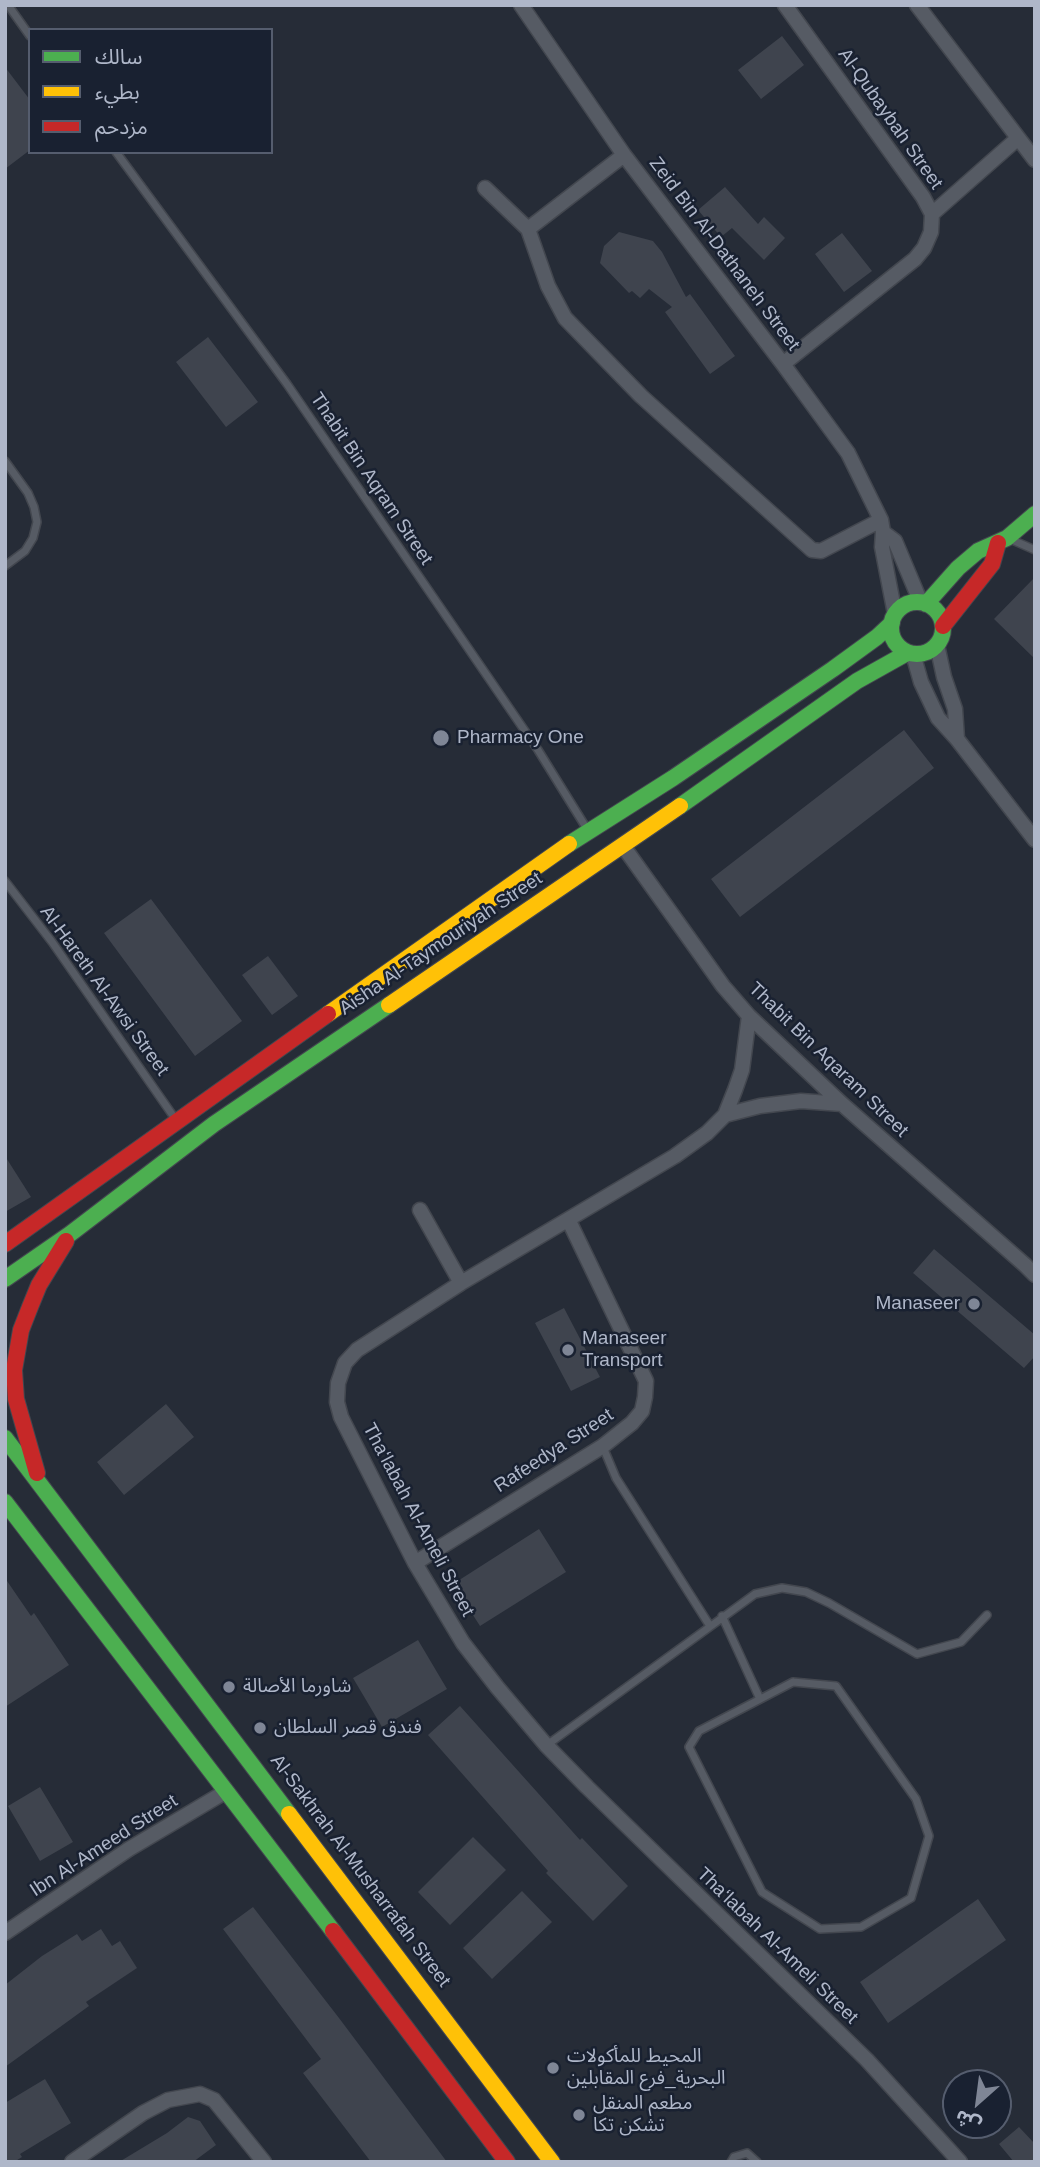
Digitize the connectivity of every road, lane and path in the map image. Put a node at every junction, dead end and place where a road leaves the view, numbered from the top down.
1 (8, 5) edge
2 (521, 5) edge
3 (785, 5) edge
4 (917, 5) edge
5 (28, 33) edge
6 (1017, 139) junction
7 (117, 154) edge
8 (624, 155) junction
9 (1035, 160) edge
10 (485, 188) dead end
11 (932, 214) junction
12 (528, 229) junction
13 (783, 364) junction
14 (5, 461) edge
15 (1035, 514) edge
16 (882, 526) junction
17 (1003, 540) junction
18 (1035, 550) edge
19 (5, 566) edge
20 (923, 604) junction
21 (894, 618) junction
22 (943, 626) junction
23 (937, 645) junction
24 (910, 654) junction
25 (957, 739) junction
26 (588, 831) junction
27 (1035, 841) edge
28 (624, 846) junction
29 (5, 881) edge
30 (749, 1016) junction
31 (842, 1104) junction
32 (725, 1115) junction
33 (177, 1120) junction
34 (420, 1210) dead end
35 (569, 1221) junction
36 (70, 1234) junction
37 (8, 1240) edge
38 (1035, 1275) edge
39 (5, 1279) edge
40 (461, 1283) junction
41 (5, 1438) edge
42 (603, 1446) junction
43 (41, 1487) junction
44 (5, 1502) edge
45 (415, 1563) junction
46 (987, 1615) dead end
47 (722, 1616) junction
48 (710, 1626) junction
49 (760, 1699) junction
50 (546, 1745) junction
51 (225, 1792) junction
52 (5, 1933) edge
53 (72, 2162) edge
54 (264, 2162) edge
55 (507, 2162) edge
56 (552, 2162) edge
57 (731, 2162) edge
58 (757, 2162) edge
59 (960, 2162) edge

1 - 5 lane
2 - 8 street, Zeid Bin Al-Dathaneh Street
3 - 11 street, Al-Qubaybah Street
4 - 6 street
6 - 9 street
6 - 11 street
7 - 26 lane, Thabit Bin Aqram Street
8 - 12 street
8 - 13 street, Zeid Bin Al-Dathaneh Street
10 - 12 street
11 - 13 street, Al-Qubaybah Street
12 - 16 street
13 - 16 street, Zeid Bin Al-Dathaneh Street
14 - 19 lane
15 - 17 street
16 - 20 street, Zeid Bin Al-Dathaneh Street
16 - 21 street, Zeid Bin Al-Dathaneh Street
17 - 18 lane
17 - 20 street
17 - 22 street
20 - 21 street
20 - 22 street
21 - 24 street
21 - 26 street, Aisha Al-Taymouriyah Street
22 - 23 street
23 - 24 street
23 - 25 street
24 - 25 street
24 - 28 street, Aisha Al-Taymouriyah Street
25 - 27 street
26 - 33 street, Aisha Al-Taymouriyah Street
28 - 30 street, Thabit Bin Aqaram Street
28 - 36 street, Aisha Al-Taymouriyah Street
29 - 33 lane, Al-Hareth Al-Awsi Street
30 - 31 street, Thabit Bin Aqaram Street
30 - 32 street, Tha‘labah Al-Ameli Street
31 - 32 street, Tha‘labah Al-Ameli Street
31 - 38 street, Thabit Bin Aqaram Street
32 - 35 street, Tha‘labah Al-Ameli Street
33 - 37 street, Aisha Al-Taymouriyah Street
34 - 40 street
35 - 40 street, Tha‘labah Al-Ameli Street
35 - 42 street, Rafeedya Street
36 - 39 street, Aisha Al-Taymouriyah Street
36 - 43 street
40 - 45 street, Tha‘labah Al-Ameli Street
41 - 43 street, Al-Sakhrah Al-Musharrafah Street
42 - 45 street, Rafeedya Street
42 - 48 lane
43 - 56 street, Al-Sakhrah Al-Musharrafah Street
44 - 51 street
45 - 50 street, Tha‘labah Al-Ameli Street
46 - 47 lane
47 - 48 lane
47 - 49 lane
48 - 50 lane
49 - 49 lane
50 - 59 street, Tha‘labah Al-Ameli Street
51 - 52 street, Ibn Al-Ameed Street
51 - 55 street
53 - 54 street
57 - 58 lane

